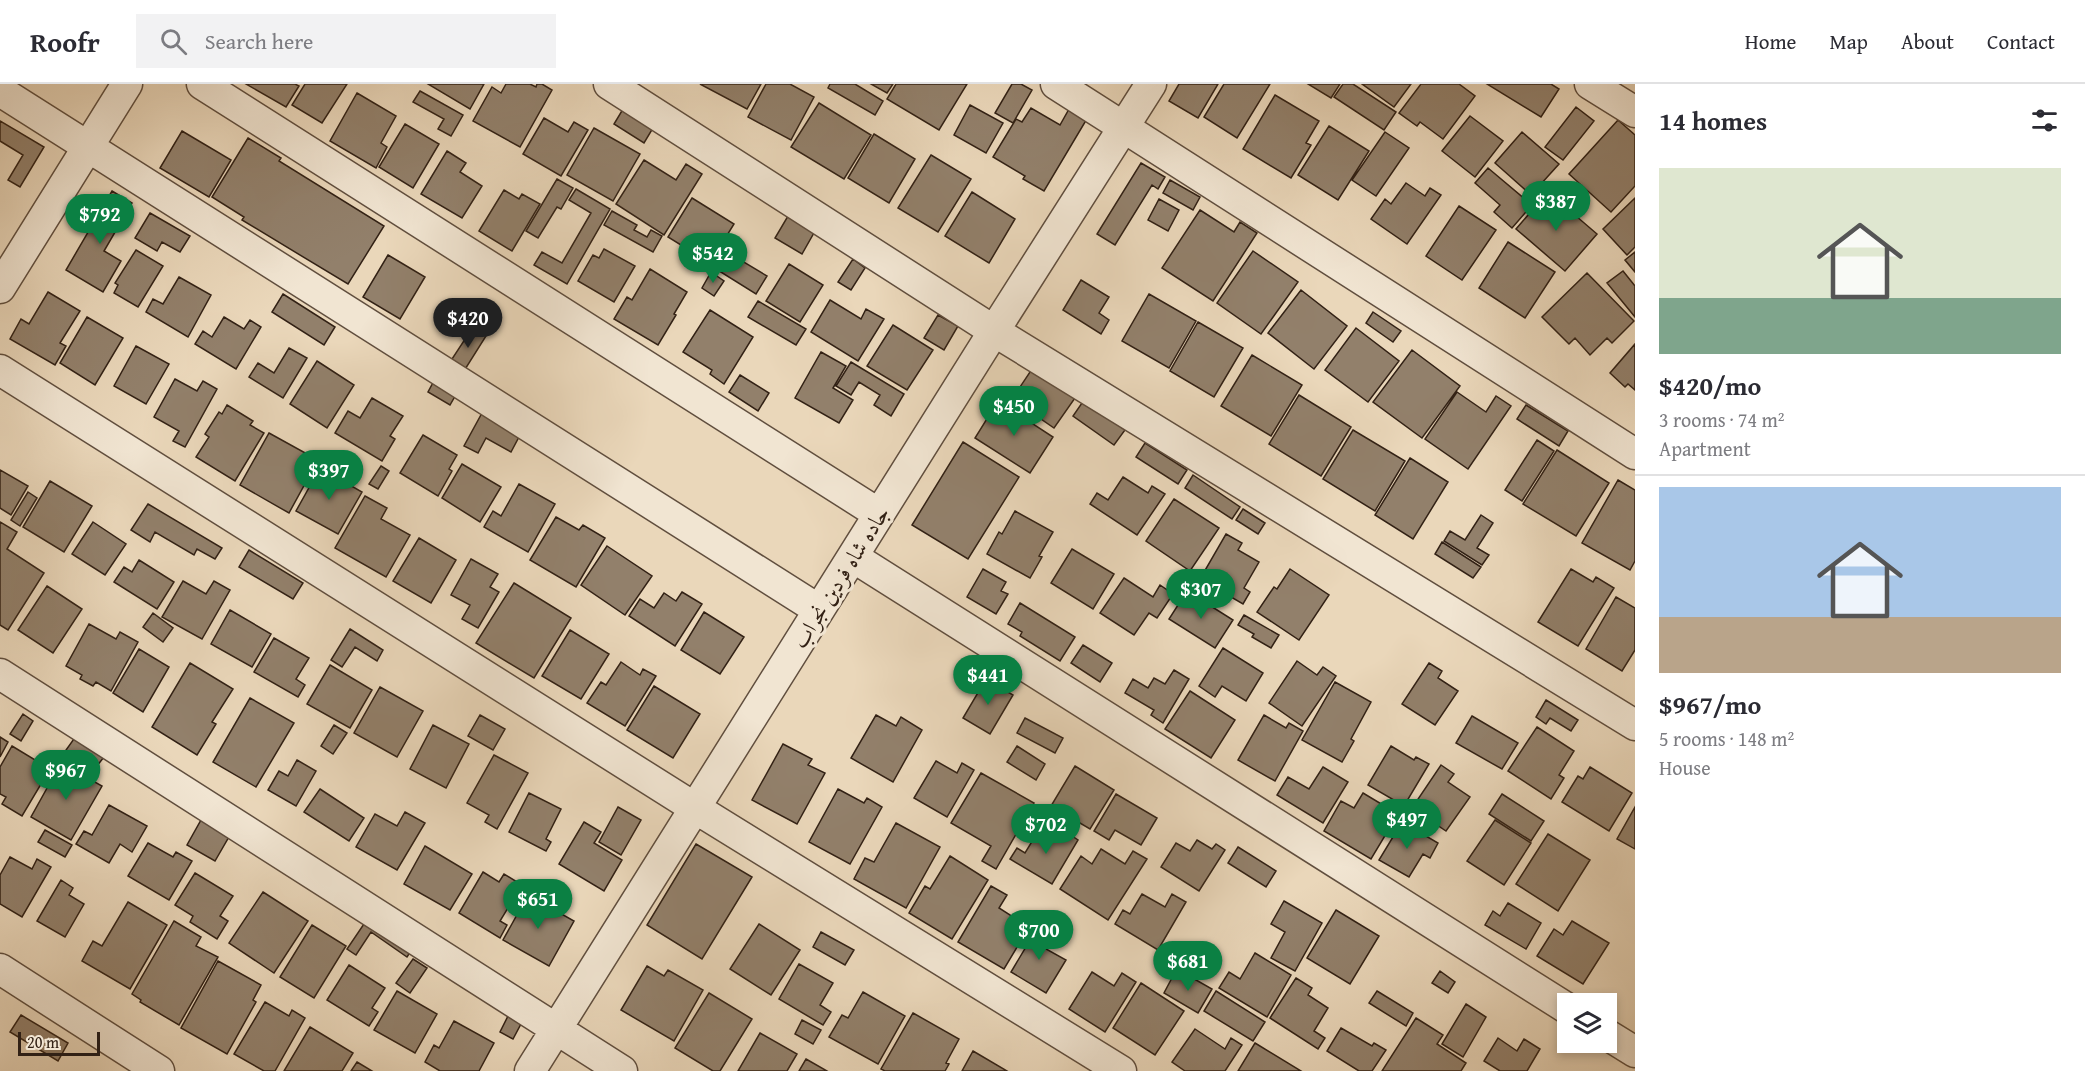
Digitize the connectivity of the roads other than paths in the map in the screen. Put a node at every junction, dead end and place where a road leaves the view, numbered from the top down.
1 (127, 84) edge
2 (202, 84) edge
3 (609, 84) edge
4 (1056, 84) edge
5 (1151, 84) edge
6 (1590, 84) edge
7 (0, 91) edge
8 (1635, 112) edge
9 (1123, 128) junction
10 (88, 147) junction
11 (0, 288) edge
12 (994, 331) junction
13 (0, 370) edge
14 (1635, 454) edge
15 (879, 514) junction
16 (853, 556) junction
17 (819, 610) junction
18 (0, 674) edge
19 (1635, 725) edge
20 (695, 808) junction
21 (0, 969) edge
22 (1557, 1002) edge
23 (556, 1029) junction
24 (1617, 1041) edge
25 (1635, 1052) edge
26 (159, 1071) edge
27 (530, 1071) edge
28 (622, 1071) edge
29 (1121, 1071) edge

1 - 10 street
2 - 15 street
3 - 12 street
4 - 9 street
5 - 9 street, جاده شاه فردین نجراب
6 - 8 street
7 - 10 street
9 - 12 street, جاده شاه فردین نجراب
9 - 14 street
10 - 11 street
10 - 17 street
12 - 15 street, جاده شاه فردین نجراب
12 - 19 street
13 - 20 street
15 - 16 street, جاده شاه فردین نجراب
16 - 17 street, جاده شاه فردین نجراب
16 - 22 street
17 - 20 street, جاده شاه فردین نجراب
18 - 23 street
20 - 23 street, جاده شاه فردین نجراب
20 - 29 street
21 - 26 street
23 - 27 street, جاده شاه فردین نجراب
23 - 28 street
24 - 25 street

